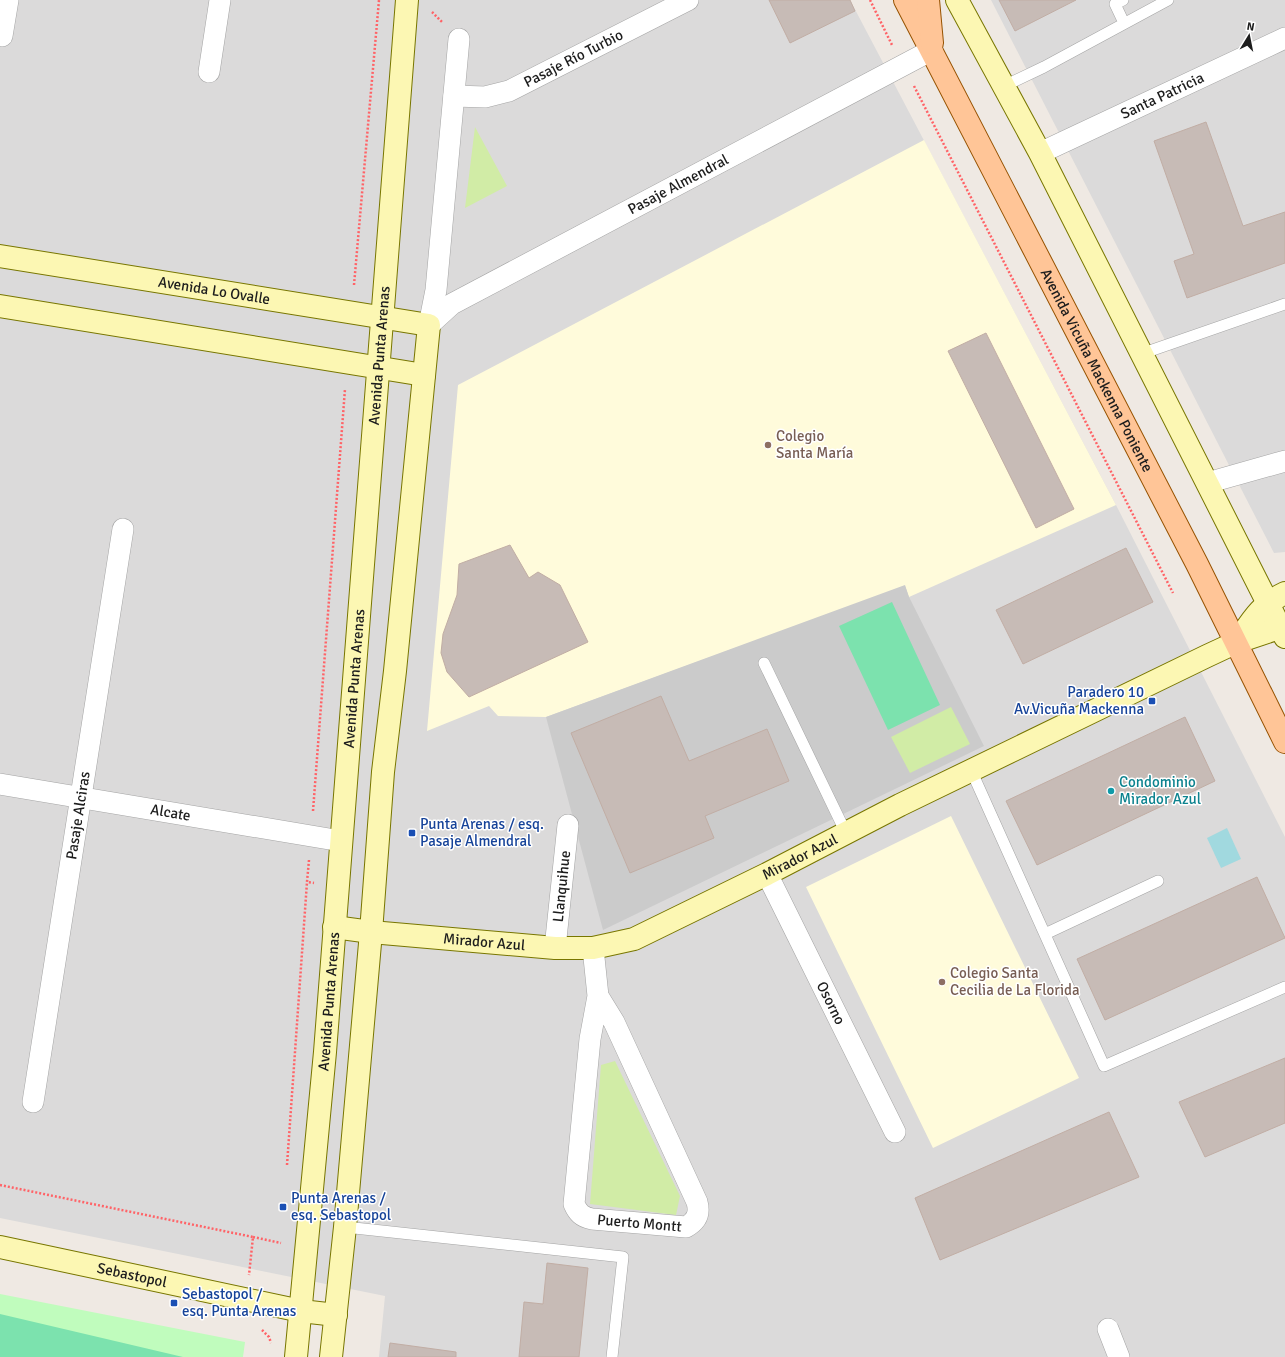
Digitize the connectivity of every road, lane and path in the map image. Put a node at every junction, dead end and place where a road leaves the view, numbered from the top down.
1 (8, 0) edge
2 (220, 0) edge
3 (379, 0) edge
4 (407, 0) edge
5 (688, 0) edge
6 (870, 0) edge
7 (905, 0) edge
8 (928, 0) edge
9 (957, 0) edge
10 (1123, 0) edge
11 (1168, 0) edge
12 (428, 8) dead end
13 (1124, 23) junction
14 (2, 36) dead end
15 (1285, 38) edge
16 (459, 39) joint
17 (932, 50) junction
18 (903, 66) junction
19 (209, 72) dead end
20 (1004, 86) junction
21 (454, 96) junction
22 (1040, 154) junction
23 (0, 256) edge
24 (354, 285) dead end
25 (1285, 304) edge
26 (0, 306) edge
27 (383, 318) junction
28 (429, 325) junction
29 (1141, 354) junction
30 (380, 369) junction
31 (424, 375) junction
32 (1285, 461) edge
33 (1206, 483) junction
34 (124, 529) dead end
35 (1173, 593) dead end
36 (1276, 598) edge
37 (1283, 630) edge
38 (1237, 642) junction
39 (764, 664) dead end
40 (1285, 742) edge
41 (971, 770) junction
42 (0, 784) edge
43 (81, 797) junction
44 (568, 825) dead end
45 (846, 833) junction
46 (341, 841) junction
47 (766, 874) junction
48 (1158, 881) dead end
49 (307, 882) dead end
50 (334, 927) junction
51 (371, 932) junction
52 (1045, 934) junction
53 (555, 948) junction
54 (593, 948) junction
55 (1285, 987) edge
56 (598, 996) junction
57 (33, 1102) dead end
58 (895, 1132) dead end
59 (286, 1173) dead end
60 (0, 1186) edge
61 (345, 1226) junction
62 (282, 1236) dead end
63 (253, 1237) junction
64 (0, 1247) edge
65 (246, 1299) junction
66 (301, 1311) junction
67 (336, 1315) junction
68 (258, 1327) dead end
69 (1108, 1329) dead end
70 (296, 1356) edge
71 (331, 1357) edge
72 (612, 1357) edge
73 (1119, 1357) edge

1 - 14 street
2 - 19 street
3 - 24 path
4 - 27 main road, Avenida Punta Arenas
5 - 21 street, Pasaje Río Turbio
6 - 18 path
7 - 17 main road, Avenida Vicuña Mackenna Poniente
8 - 17 main road
9 - 20 main road
10 - 13 lane
11 - 13 lane
12 - 16 path
13 - 20 lane
15 - 22 street, Santa Patricia
16 - 21 street
17 - 18 street, Pasaje Almendral
17 - 38 main road, Avenida Vicuña Mackenna Poniente
18 - 28 street, Pasaje Almendral
18 - 35 path
20 - 22 main road
21 - 28 street
22 - 29 main road
23 - 27 main road, Avenida Lo Ovalle
25 - 29 lane
26 - 30 main road
27 - 28 main road, Avenida Lo Ovalle
27 - 30 main road, Avenida Punta Arenas
28 - 31 main road
29 - 33 main road
30 - 31 main road
30 - 46 main road, Avenida Punta Arenas
31 - 51 main road
32 - 33 street
33 - 36 main road
34 - 43 street, Pasaje Alciras
36 - 37 main road
36 - 38 main road
37 - 38 main road, Mirador Azul
38 - 40 main road, Avenida Vicuña Mackenna Poniente
38 - 41 main road, Mirador Azul
39 - 45 lane
41 - 45 main road, Mirador Azul
41 - 52 lane
42 - 43 street, Alcate
43 - 46 street, Alcate
43 - 57 street, Pasaje Alciras
44 - 53 street, Llanquihue
45 - 47 main road, Mirador Azul
46 - 50 main road, Avenida Punta Arenas
47 - 54 main road, Mirador Azul
47 - 58 street, Osorno
48 - 52 lane
49 - 59 path
50 - 51 main road, Mirador Azul
50 - 66 main road, Avenida Punta Arenas
51 - 53 main road, Mirador Azul
51 - 61 main road
52 - 55 lane
53 - 54 main road, Mirador Azul
54 - 56 street, Puerto Montt
56 - 56 street, Puerto Montt
60 - 63 path
61 - 67 main road
61 - 72 lane
62 - 63 path
63 - 65 path
64 - 65 main road, Sebastopol
65 - 66 main road, Sebastopol
66 - 67 main road, Sebastopol
66 - 70 main road, Avenida Punta Arenas
67 - 71 main road
68 - 70 path
69 - 73 street

